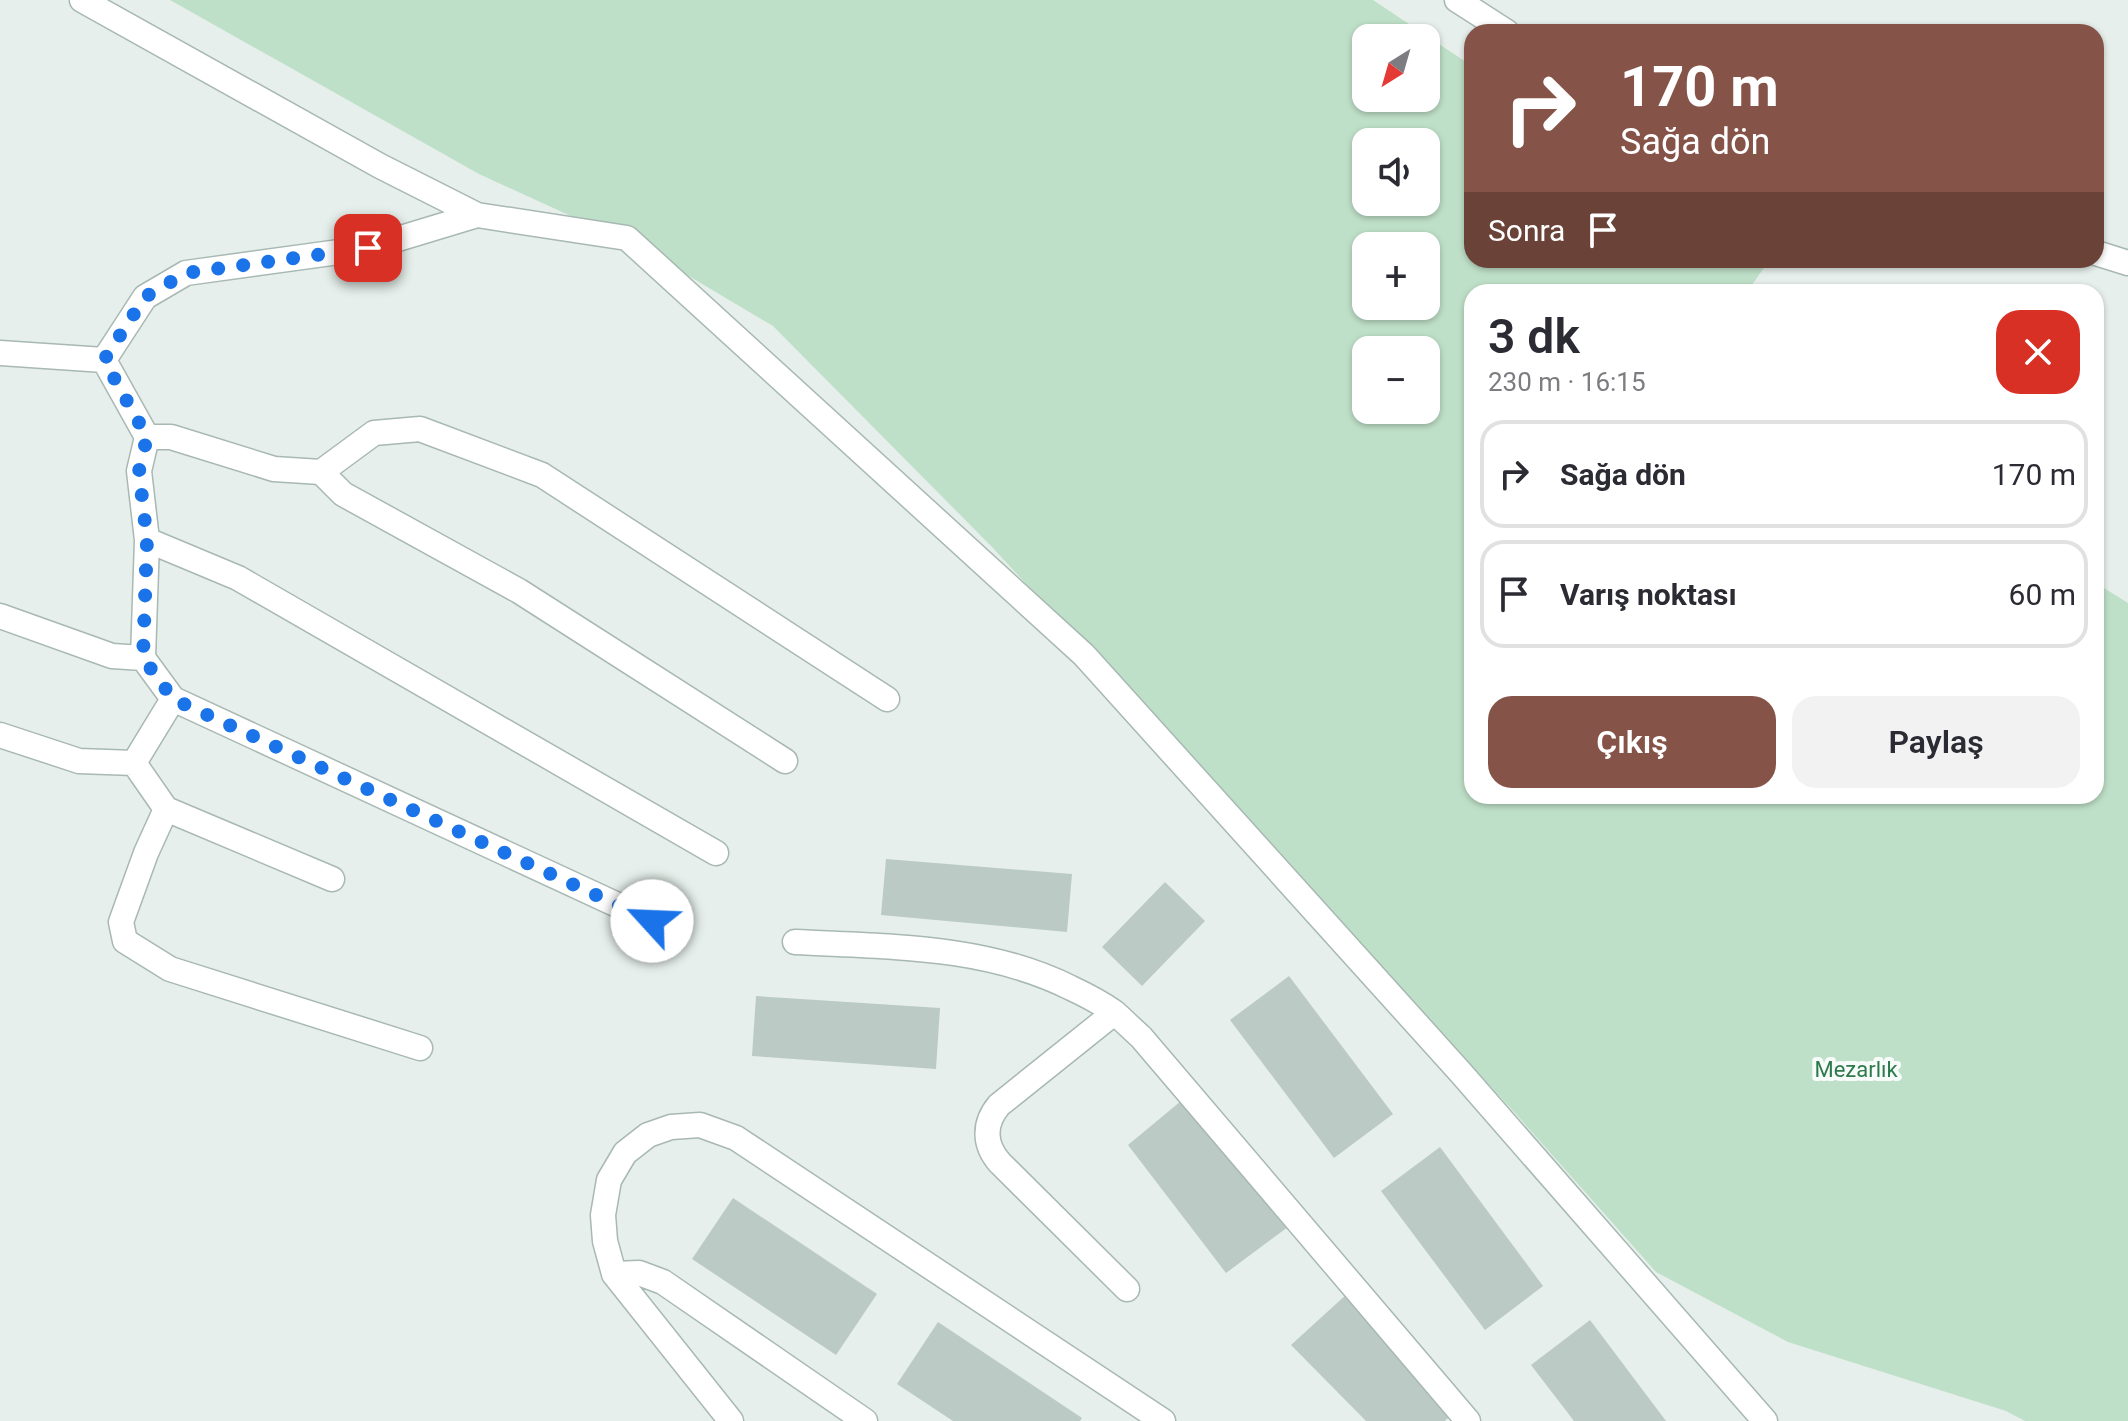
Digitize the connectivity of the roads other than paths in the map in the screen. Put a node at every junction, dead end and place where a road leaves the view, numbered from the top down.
1 (82, 0) edge
2 (1457, 0) edge
3 (1494, 24) edge
4 (477, 215) junction
5 (2104, 256) edge
6 (2128, 263) edge
7 (0, 353) edge
8 (104, 360) junction
9 (147, 437) junction
10 (321, 472) junction
11 (147, 540) junction
12 (0, 616) edge
13 (143, 658) junction
14 (173, 699) junction
15 (887, 699) dead end
16 (0, 735) edge
17 (785, 761) dead end
18 (134, 763) junction
19 (166, 809) junction
20 (716, 853) dead end
21 (332, 879) dead end
22 (652, 921) dead end
23 (795, 942) dead end
24 (1114, 1013) junction
25 (420, 1048) dead end
26 (614, 1274) junction
27 (1127, 1289) dead end
28 (731, 1421) edge
29 (865, 1421) edge
30 (1163, 1421) edge
31 (1468, 1421) edge
32 (1765, 1421) edge

1 - 4 street
2 - 3 street
4 - 8 street
4 - 32 street
5 - 6 street
7 - 8 street
8 - 9 street
9 - 10 street
9 - 11 street
10 - 15 street
10 - 17 street
11 - 13 street
11 - 20 street
12 - 13 street
13 - 14 street
14 - 18 street
14 - 22 street
16 - 18 street
18 - 19 street
19 - 21 street
19 - 25 street
23 - 24 street
24 - 27 street
24 - 31 street
26 - 28 street
26 - 29 street
26 - 30 street

